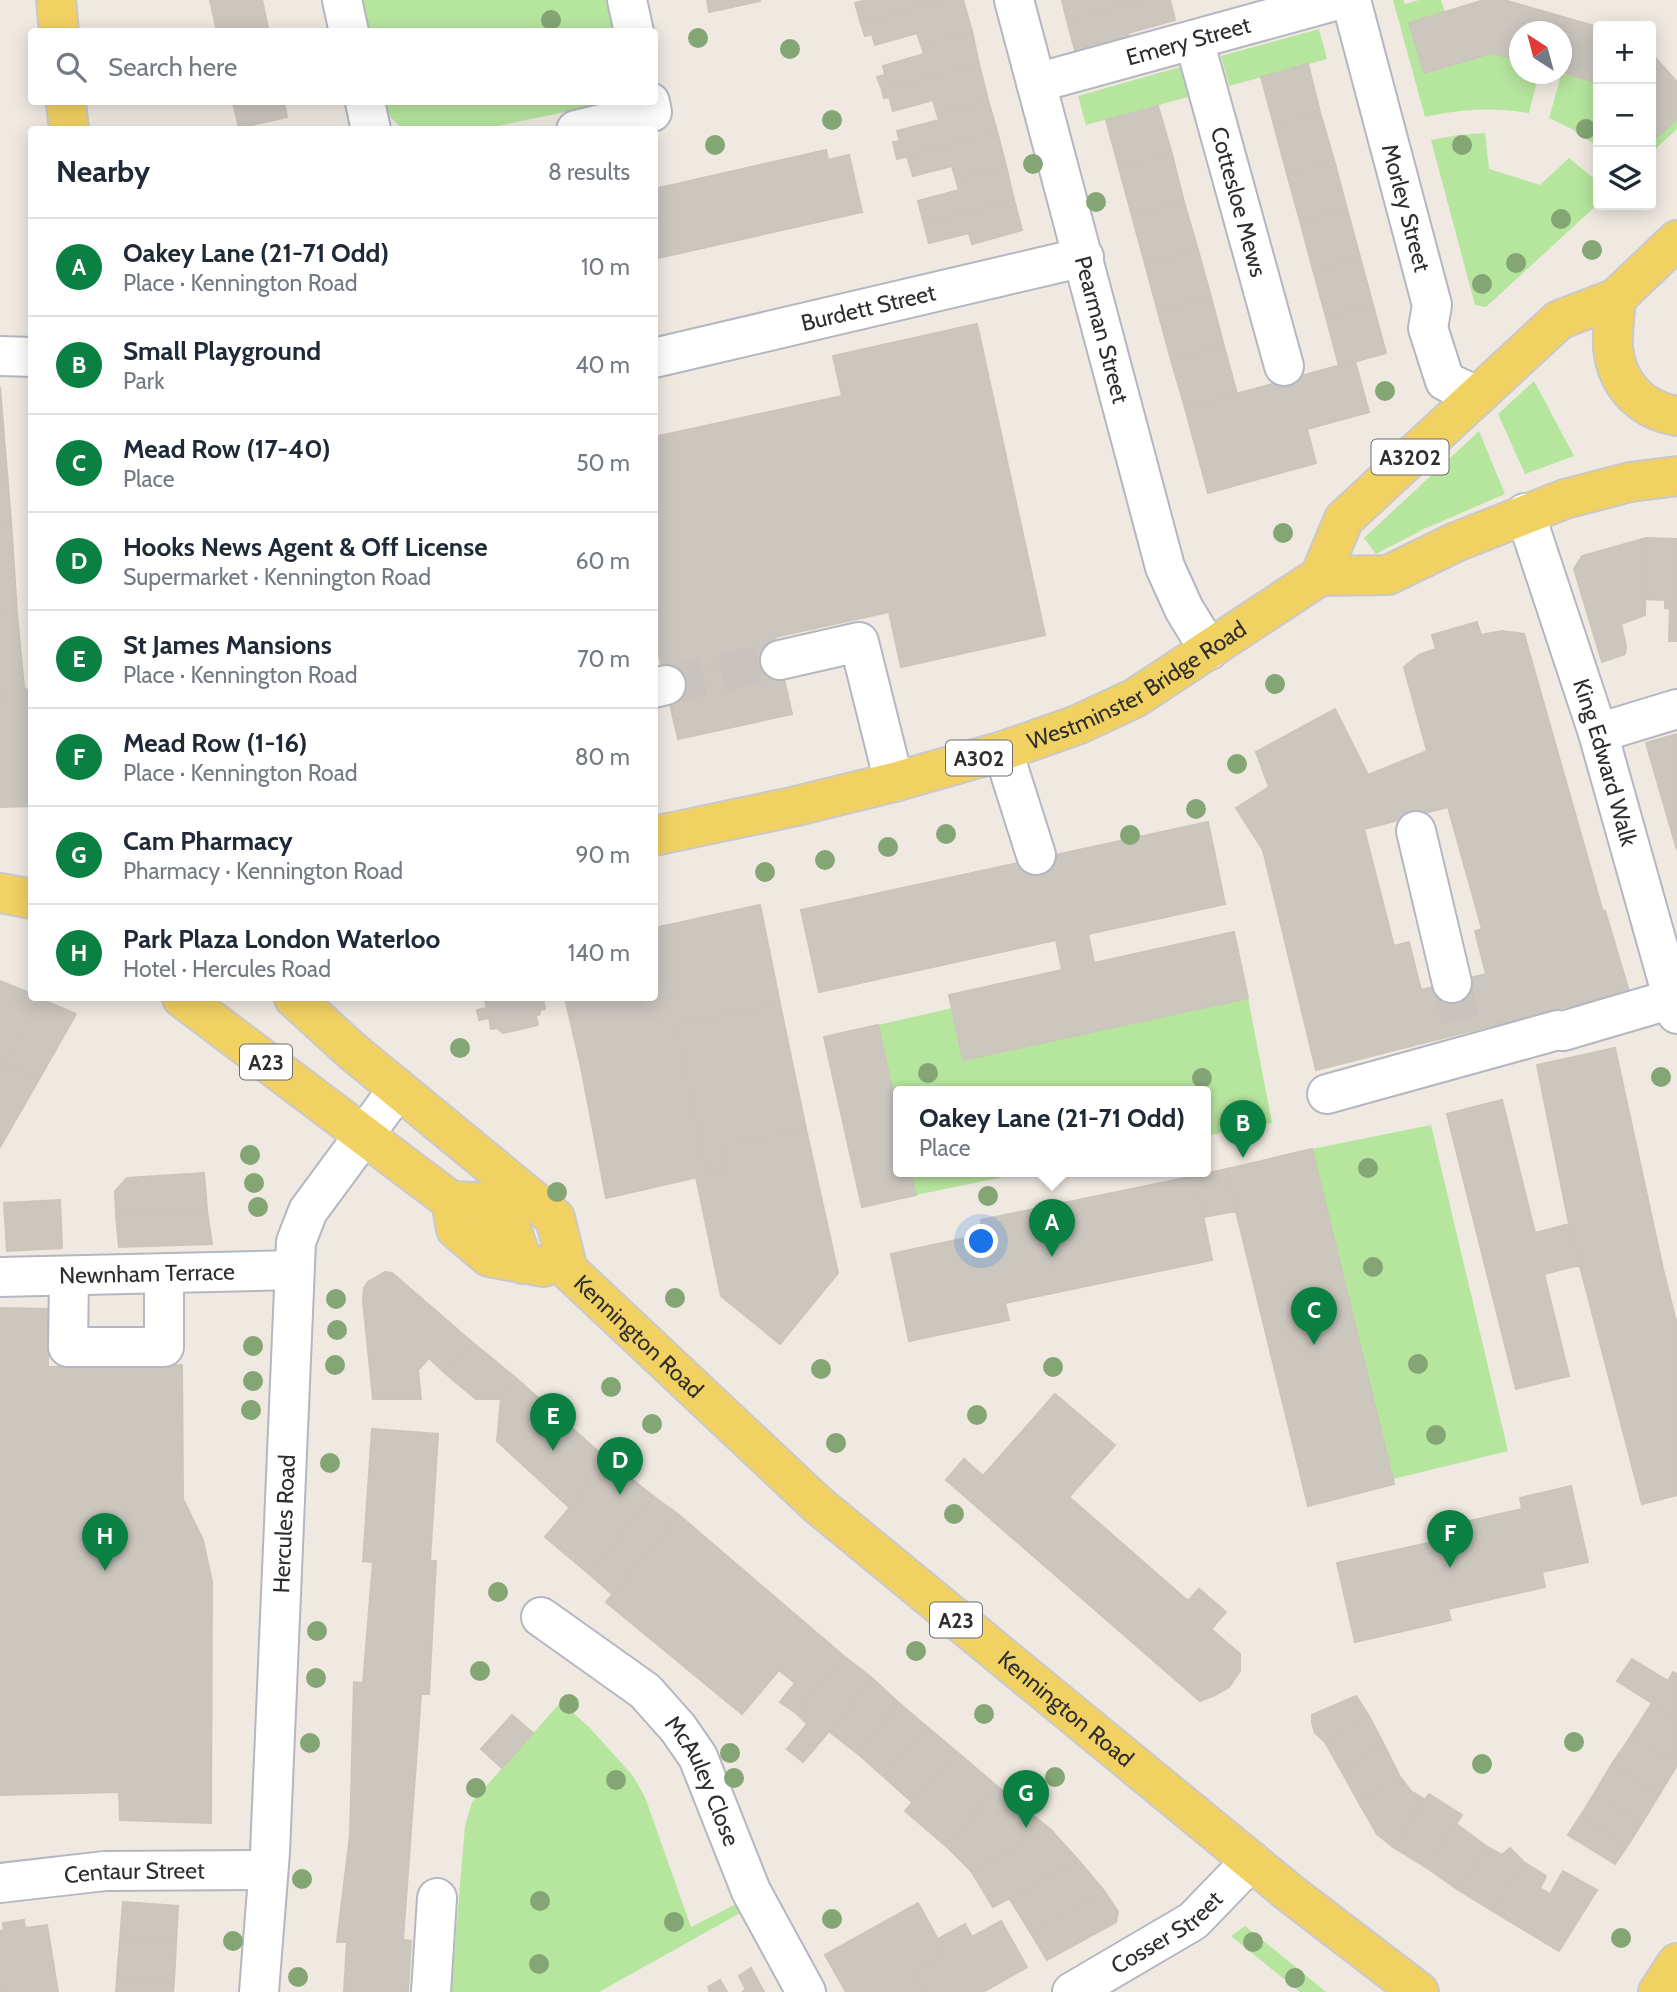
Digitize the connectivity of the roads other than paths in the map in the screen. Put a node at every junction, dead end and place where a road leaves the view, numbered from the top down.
1 (56, 0) edge
2 (342, 0) edge
3 (627, 0) edge
4 (1014, 0) edge
5 (1338, 0) edge
6 (1351, 0) edge
7 (59, 28) edge
8 (348, 28) edge
9 (633, 28) edge
10 (1194, 40) junction
11 (1036, 83) junction
12 (66, 105) edge
13 (366, 105) edge
14 (651, 105) edge
15 (69, 126) edge
16 (370, 126) edge
17 (593, 126) edge
18 (1677, 240) edge
19 (1084, 257) junction
20 (1616, 298) junction
21 (0, 356) edge
22 (28, 357) edge
23 (658, 357) edge
24 (1284, 366) dead end
25 (1477, 396) junction
26 (1677, 416) edge
27 (1677, 476) edge
28 (1525, 513) junction
29 (1320, 576) junction
30 (1209, 650) junction
31 (780, 660) tunnel mouth
32 (1677, 709) edge
33 (1598, 733) junction
34 (1003, 751) junction
35 (894, 782) junction
36 (1416, 831) dead end
37 (658, 835) edge
38 (1036, 855) dead end
39 (0, 893) edge
40 (28, 898) edge
41 (1452, 983) tunnel mouth
42 (186, 1001) edge
43 (297, 1001) edge
44 (1675, 1007) edge
45 (398, 1089) junction
46 (1327, 1094) dead end
47 (363, 1135) junction
48 (293, 1270) junction
49 (568, 1270) junction
50 (164, 1273) junction
51 (69, 1276) junction
52 (0, 1277) edge
53 (541, 1617) dead end
54 (1251, 1861) junction
55 (268, 1870) junction
56 (0, 1883) edge
57 (437, 1898) dead end
58 (1677, 1963) edge
59 (259, 1992) edge
60 (431, 1992) edge
61 (806, 1992) edge
62 (1072, 1992) edge
63 (1419, 1992) edge
64 (1658, 1992) edge

1 - 7 main road
2 - 8 street
3 - 9 street
4 - 11 street, Pearman Street
5 - 10 street, Emery Street
6 - 25 street, Morley Street
10 - 11 street, Emery Street
10 - 24 street, Cottesloe Mews
11 - 19 street, Pearman Street
12 - 15 main road
13 - 16 street
14 - 17 street
18 - 20 main road, A3202
19 - 23 street, Burdett Street
19 - 30 street, Pearman Street
20 - 25 main road, A3202
20 - 26 main road
21 - 22 street
25 - 29 main road, A3202
27 - 28 main road
28 - 29 main road
28 - 33 street, King Edward Walk
29 - 30 main road, Westminster Bridge Road / A302
30 - 34 main road, Westminster Bridge Road / A302
31 - 35 street
32 - 33 street
33 - 44 street, King Edward Walk
34 - 35 main road, Westminster Bridge Road / A302
34 - 38 street
35 - 37 main road, Westminster Bridge Road / A302
36 - 41 street
39 - 40 main road
42 - 47 main road, A23
43 - 45 main road, Kennington Road
44 - 46 street
45 - 47 street, Hercules Road
45 - 49 main road, Kennington Road
47 - 48 street, Hercules Road
47 - 49 main road, Kennington Road / A23
48 - 50 street, Newnham Terrace
48 - 55 street, Hercules Road
49 - 54 main road, Kennington Road / A23
50 - 51 street, Newnham Terrace
50 - 51 street
51 - 52 street, Newnham Terrace
53 - 61 street, McAuley Close
54 - 62 street, Cosser Street
54 - 63 main road, Kennington Road / A23
55 - 56 street, Centaur Street
55 - 59 street, Hercules Road
57 - 60 street
58 - 64 main road

